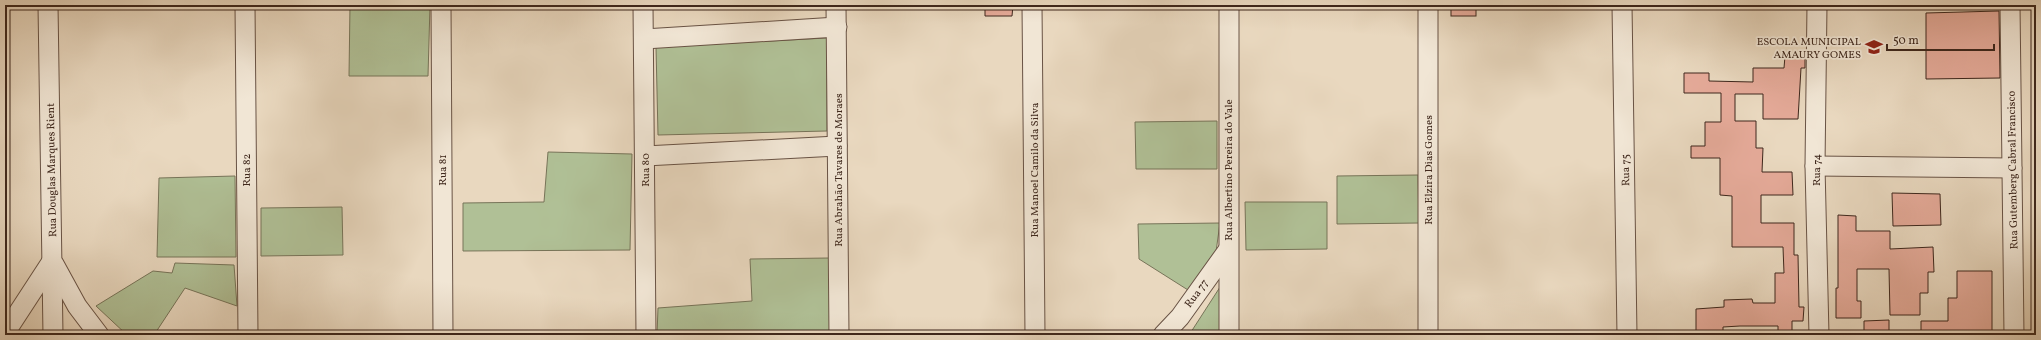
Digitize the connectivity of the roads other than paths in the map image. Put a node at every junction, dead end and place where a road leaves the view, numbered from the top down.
1 (48, 5) edge
2 (245, 5) edge
3 (441, 5) edge
4 (643, 5) edge
5 (836, 5) edge
6 (1032, 5) edge
7 (1229, 5) edge
8 (1428, 5) edge
9 (1622, 5) edge
10 (1817, 5) edge
11 (2010, 5) edge
12 (837, 27) junction
13 (644, 39) junction
14 (837, 146) junction
15 (645, 156) junction
16 (1816, 166) junction
17 (2012, 168) junction
18 (1228, 250) junction
19 (52, 261) junction
20 (5, 333) edge
21 (53, 335) edge
22 (99, 335) edge
23 (248, 335) edge
24 (443, 335) edge
25 (646, 335) edge
26 (839, 335) edge
27 (1035, 335) edge
28 (1163, 335) edge
29 (1229, 335) edge
30 (1428, 335) edge
31 (1627, 335) edge
32 (1818, 335) edge
33 (2014, 335) edge

1 - 19 street, Rua Douglas Marques Rient
2 - 23 street, Rua 82
3 - 24 street, Rua 81
4 - 13 street, Rua 80
5 - 12 street, Rua Abrahão Tavares de Moraes
6 - 27 street, Rua Manoel Camilo da Silva
7 - 18 street, Rua Albertino Pereira do Vale
8 - 30 street, Rua Elzira Dias Gomes
9 - 31 street, Rua 75
10 - 16 street, Rua 74
11 - 17 street, Rua Gutemberg Cabral Francisco
12 - 13 street
12 - 14 street, Rua Abrahão Tavares de Moraes
13 - 15 street, Rua 80
14 - 15 street
14 - 26 street, Rua Abrahão Tavares de Moraes
15 - 25 street, Rua 80
16 - 17 street
16 - 32 street, Rua 74
17 - 33 street, Rua Gutemberg Cabral Francisco
18 - 28 street, Rua 77
18 - 29 street, Rua Albertino Pereira do Vale
19 - 20 street
19 - 21 street, Rua Douglas Marques Rient
19 - 22 street

